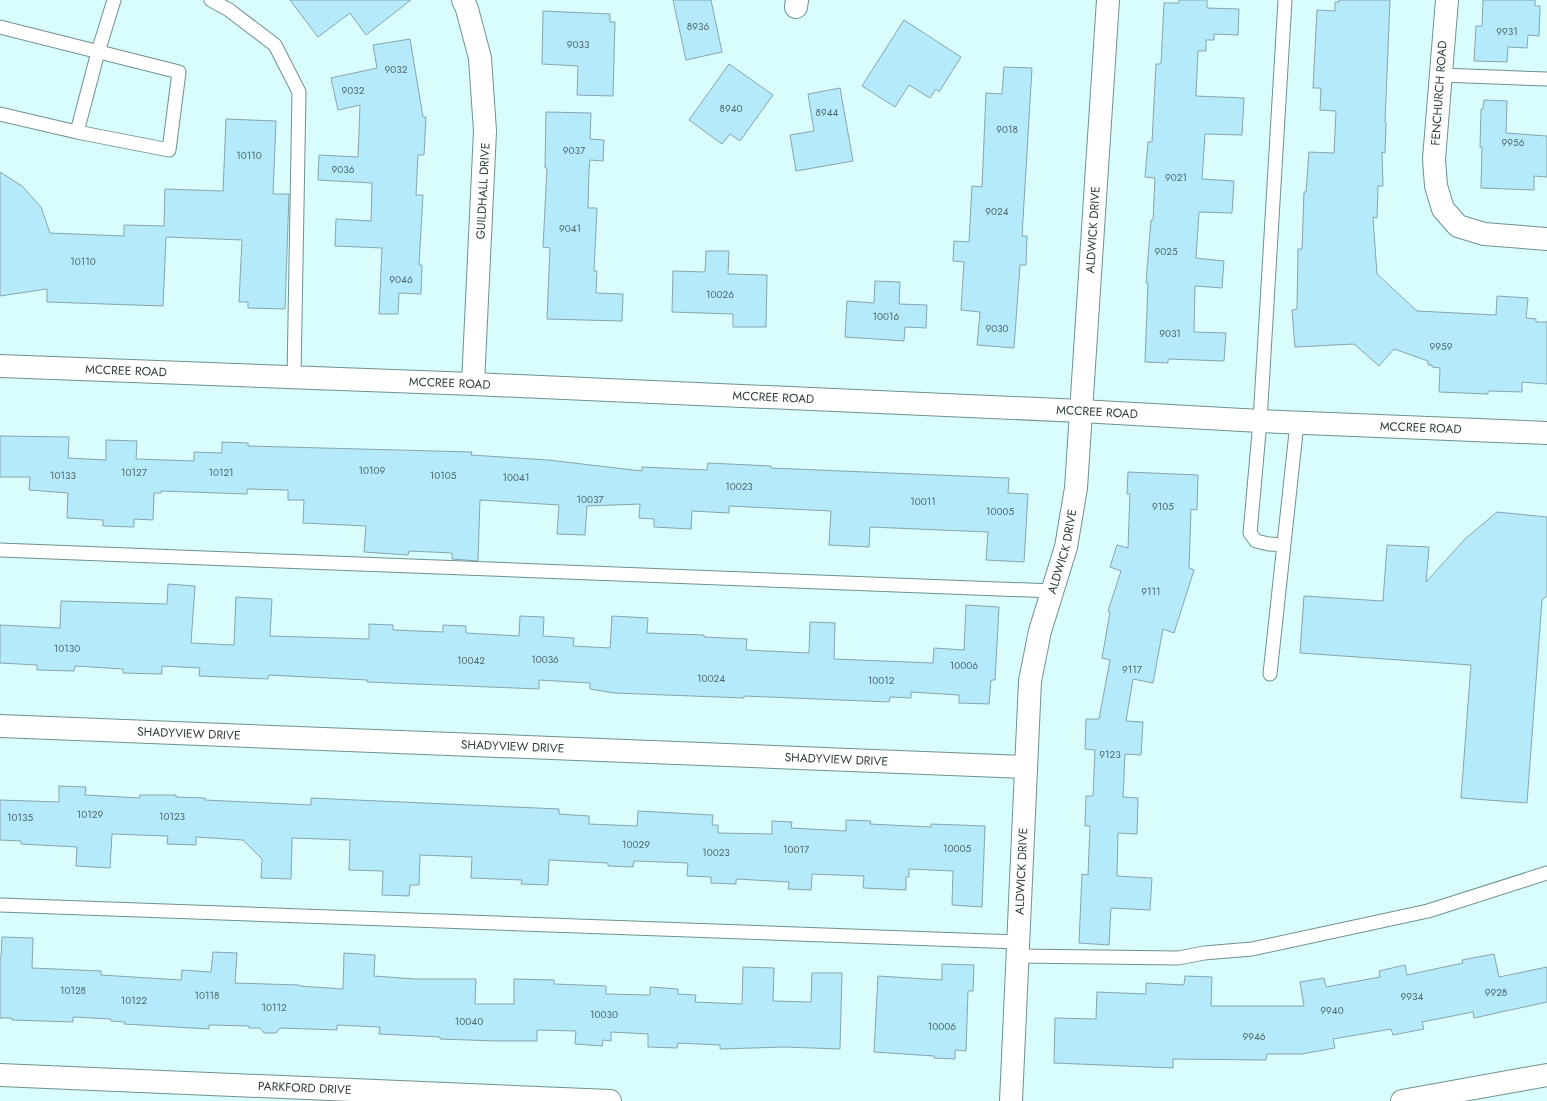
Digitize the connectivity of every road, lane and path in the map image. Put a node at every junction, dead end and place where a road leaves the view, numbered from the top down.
1 (114, 0) edge
2 (211, 0) edge
3 (463, 0) edge
4 (1108, 0) edge
5 (1285, 0) edge
6 (1447, 0) edge
7 (0, 27) edge
8 (98, 52) junction
9 (1441, 75) junction
10 (1547, 79) edge
11 (0, 114) edge
12 (77, 132) junction
13 (1547, 239) edge
14 (0, 366) edge
15 (294, 377) junction
16 (473, 384) junction
17 (1082, 411) junction
18 (1260, 421) junction
19 (1298, 423) junction
20 (1547, 433) edge
21 (1284, 545) junction
22 (0, 550) edge
23 (1053, 591) junction
24 (1270, 674) dead end
25 (0, 726) edge
26 (1026, 767) junction
27 (1547, 873) edge
28 (0, 904) edge
29 (1017, 949) junction
30 (0, 1075) edge
31 (1547, 1075) edge
32 (610, 1101) edge
33 (1011, 1101) edge
34 (1402, 1101) edge

1 - 8 lane
2 - 15 lane
3 - 16 street, GUILDHALL DRIVE
4 - 17 street, ALDWICK DRIVE
5 - 18 lane
6 - 9 street, FENCHURCH ROAD
7 - 8 lane
8 - 12 lane
8 - 12 lane
9 - 10 lane
9 - 13 street, FENCHURCH ROAD
11 - 12 lane
14 - 15 street, MCCREE ROAD
15 - 16 street, MCCREE ROAD
16 - 17 street, MCCREE ROAD
17 - 18 street, MCCREE ROAD
17 - 23 street, ALDWICK DRIVE
18 - 19 street, MCCREE ROAD
18 - 21 lane
19 - 20 street, MCCREE ROAD
19 - 21 lane
21 - 24 lane
22 - 23 lane
23 - 26 street, ALDWICK DRIVE
25 - 26 street, SHADYVIEW DRIVE
26 - 29 street, ALDWICK DRIVE
27 - 29 lane
28 - 29 lane
29 - 33 street, ALDWICK DRIVE
30 - 32 street, PARKFORD DRIVE
31 - 34 street

